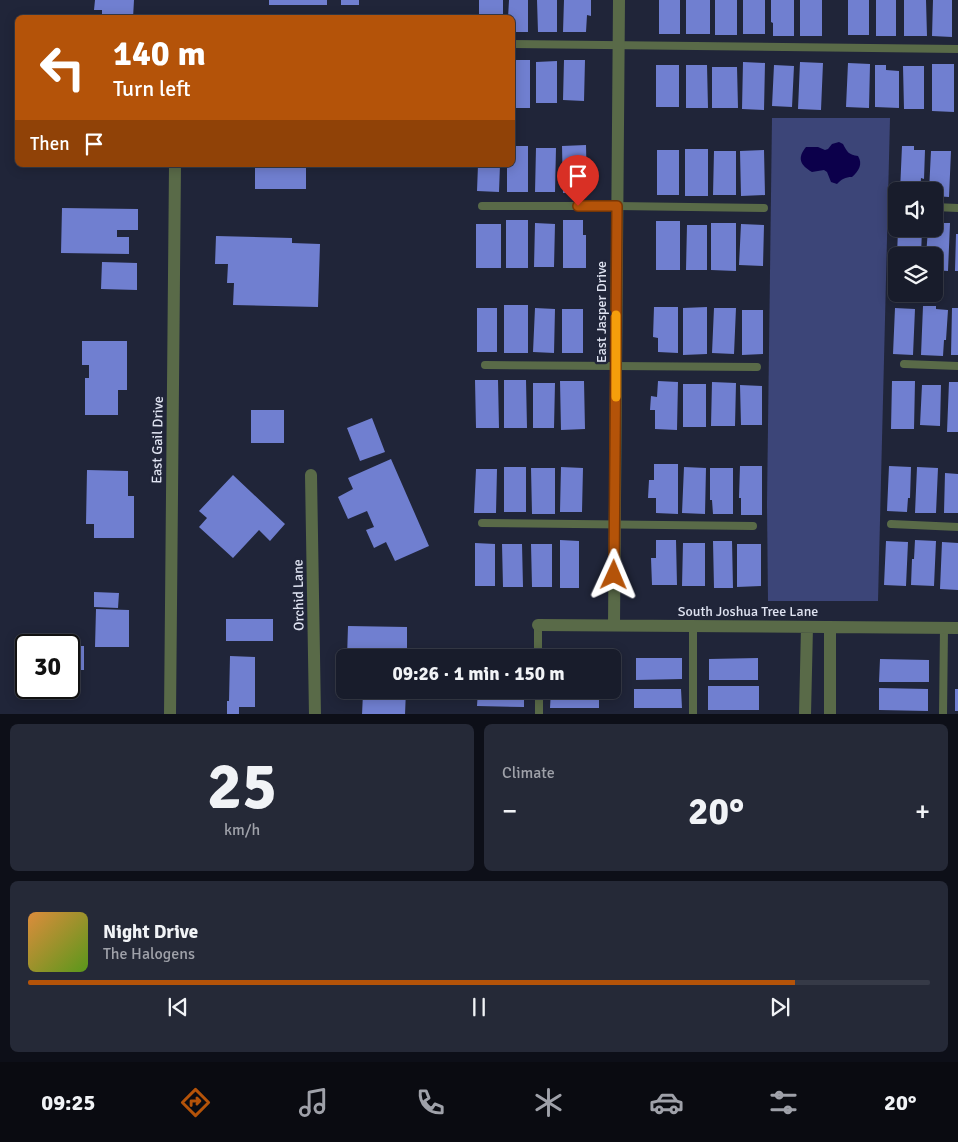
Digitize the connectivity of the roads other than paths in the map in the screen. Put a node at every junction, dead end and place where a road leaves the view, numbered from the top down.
1 (619, 0) edge
2 (515, 44) edge
3 (618, 45) junction
4 (958, 49) edge
5 (175, 167) edge
6 (482, 206) dead end
7 (617, 206) junction
8 (764, 208) dead end
9 (943, 208) edge
10 (958, 208) edge
11 (904, 364) dead end
12 (486, 365) dead end
13 (616, 366) junction
14 (958, 366) edge
15 (757, 367) dead end
16 (311, 475) dead end
17 (482, 523) dead end
18 (891, 524) dead end
19 (615, 525) junction
20 (753, 526) dead end
21 (958, 527) edge
22 (538, 625) joint
23 (614, 625) junction
24 (693, 626) junction
25 (807, 627) junction
26 (830, 627) junction
27 (944, 628) junction
28 (958, 628) edge
29 (538, 649) edge
30 (538, 699) edge
31 (170, 714) edge
32 (315, 714) edge
33 (539, 714) edge
34 (693, 714) edge
35 (805, 714) edge
36 (830, 714) edge
37 (943, 714) edge

1 - 3 street, East Jasper Drive
2 - 3 lane
3 - 4 lane
3 - 7 street, East Jasper Drive
5 - 31 street, East Gail Drive
6 - 7 lane
7 - 8 lane
7 - 13 street, East Jasper Drive
9 - 10 lane
11 - 14 lane
12 - 13 lane
13 - 15 lane
13 - 19 street, East Jasper Drive
16 - 32 street, Orchid Lane
17 - 19 lane
18 - 21 lane
19 - 20 lane
19 - 23 street, East Jasper Drive
22 - 23 street, South Joshua Tree Lane
22 - 29 lane
23 - 24 street, South Joshua Tree Lane
24 - 25 street, South Joshua Tree Lane
24 - 34 lane
25 - 26 street, South Joshua Tree Lane
25 - 35 street
26 - 27 street, South Joshua Tree Lane
26 - 36 street
27 - 28 street, South Joshua Tree Lane
27 - 37 lane
30 - 33 lane

